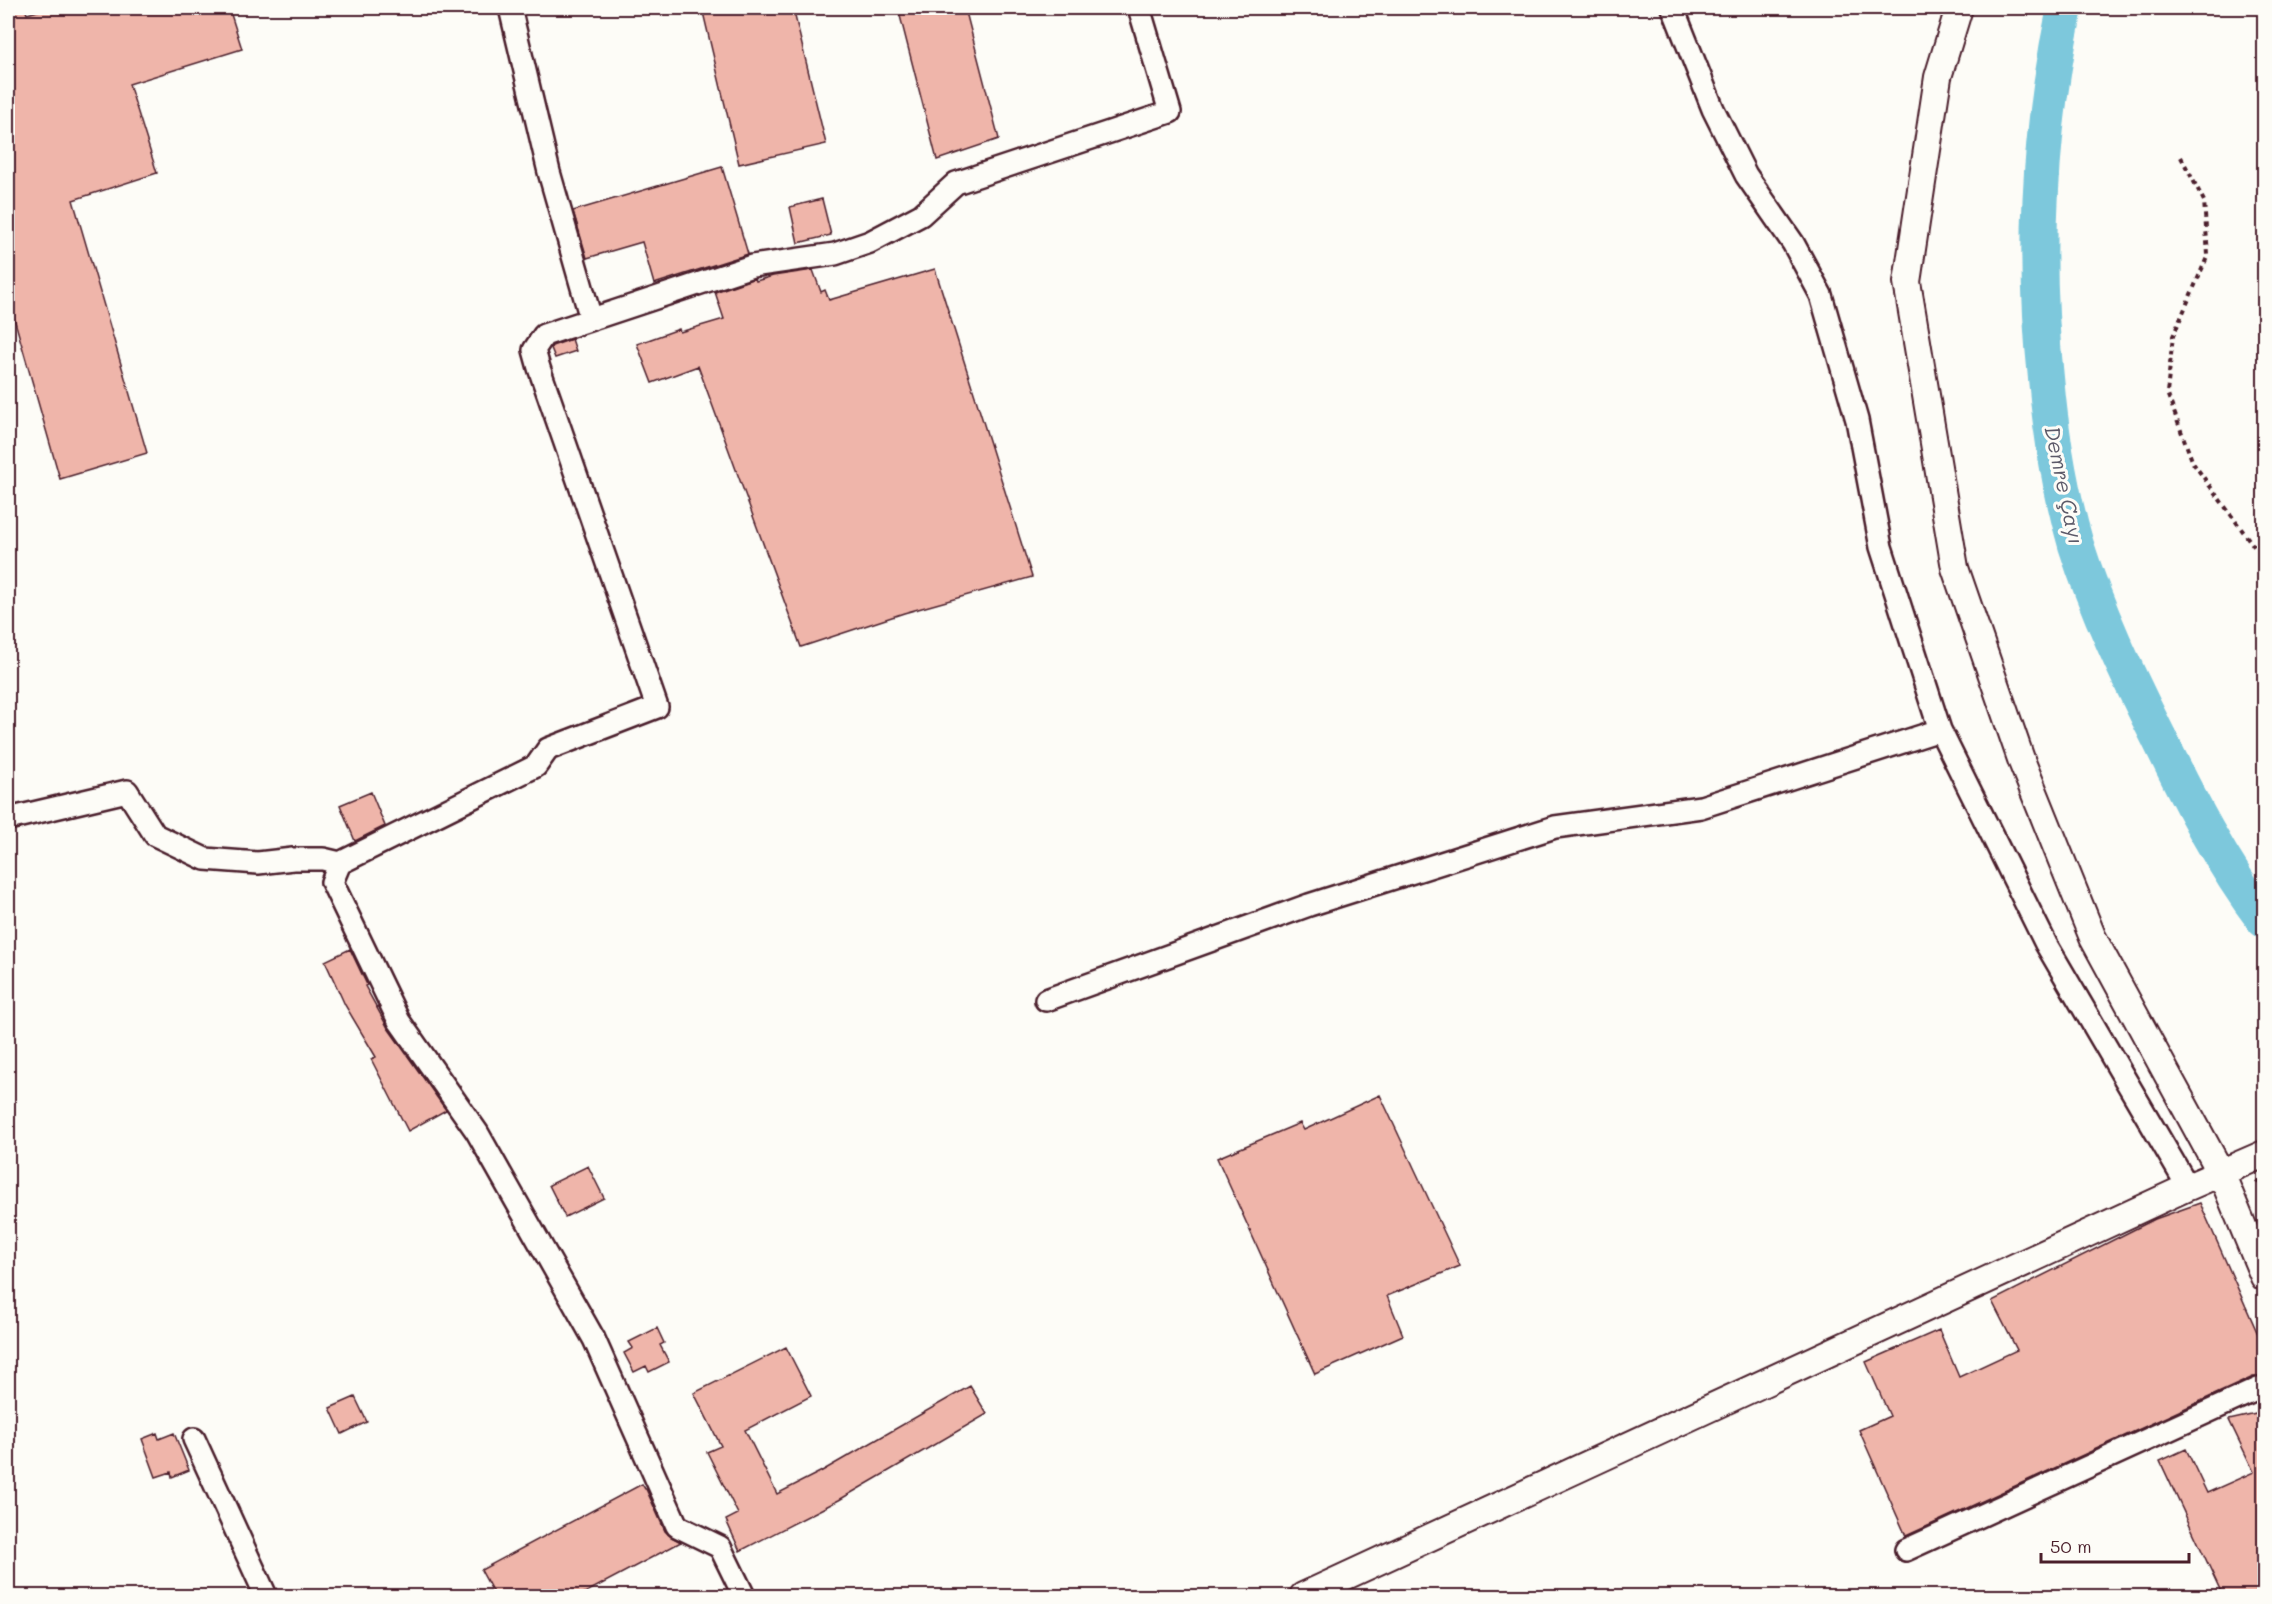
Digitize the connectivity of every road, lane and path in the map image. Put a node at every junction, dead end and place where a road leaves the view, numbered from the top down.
1 (510, 8) edge
2 (1143, 8) edge
3 (1673, 8) edge
4 (1959, 8) edge
5 (2181, 157) dead end
6 (591, 319) junction
7 (2265, 560) edge
8 (1940, 730) junction
9 (8, 819) edge
10 (340, 863) junction
11 (1046, 1000) dead end
12 (2265, 1154) edge
13 (2221, 1173) junction
14 (2188, 1187) junction
15 (2265, 1277) edge
16 (2265, 1390) edge
17 (194, 1439) dead end
18 (1906, 1550) dead end
19 (266, 1596) edge
20 (744, 1596) edge
21 (1303, 1596) edge

1 - 6 street
2 - 6 street
3 - 8 street
4 - 13 street
5 - 7 path
6 - 10 street
8 - 11 street
8 - 14 street
9 - 10 street
10 - 20 street
12 - 13 street
13 - 14 street
13 - 15 street
14 - 21 street
16 - 18 street
17 - 19 street

